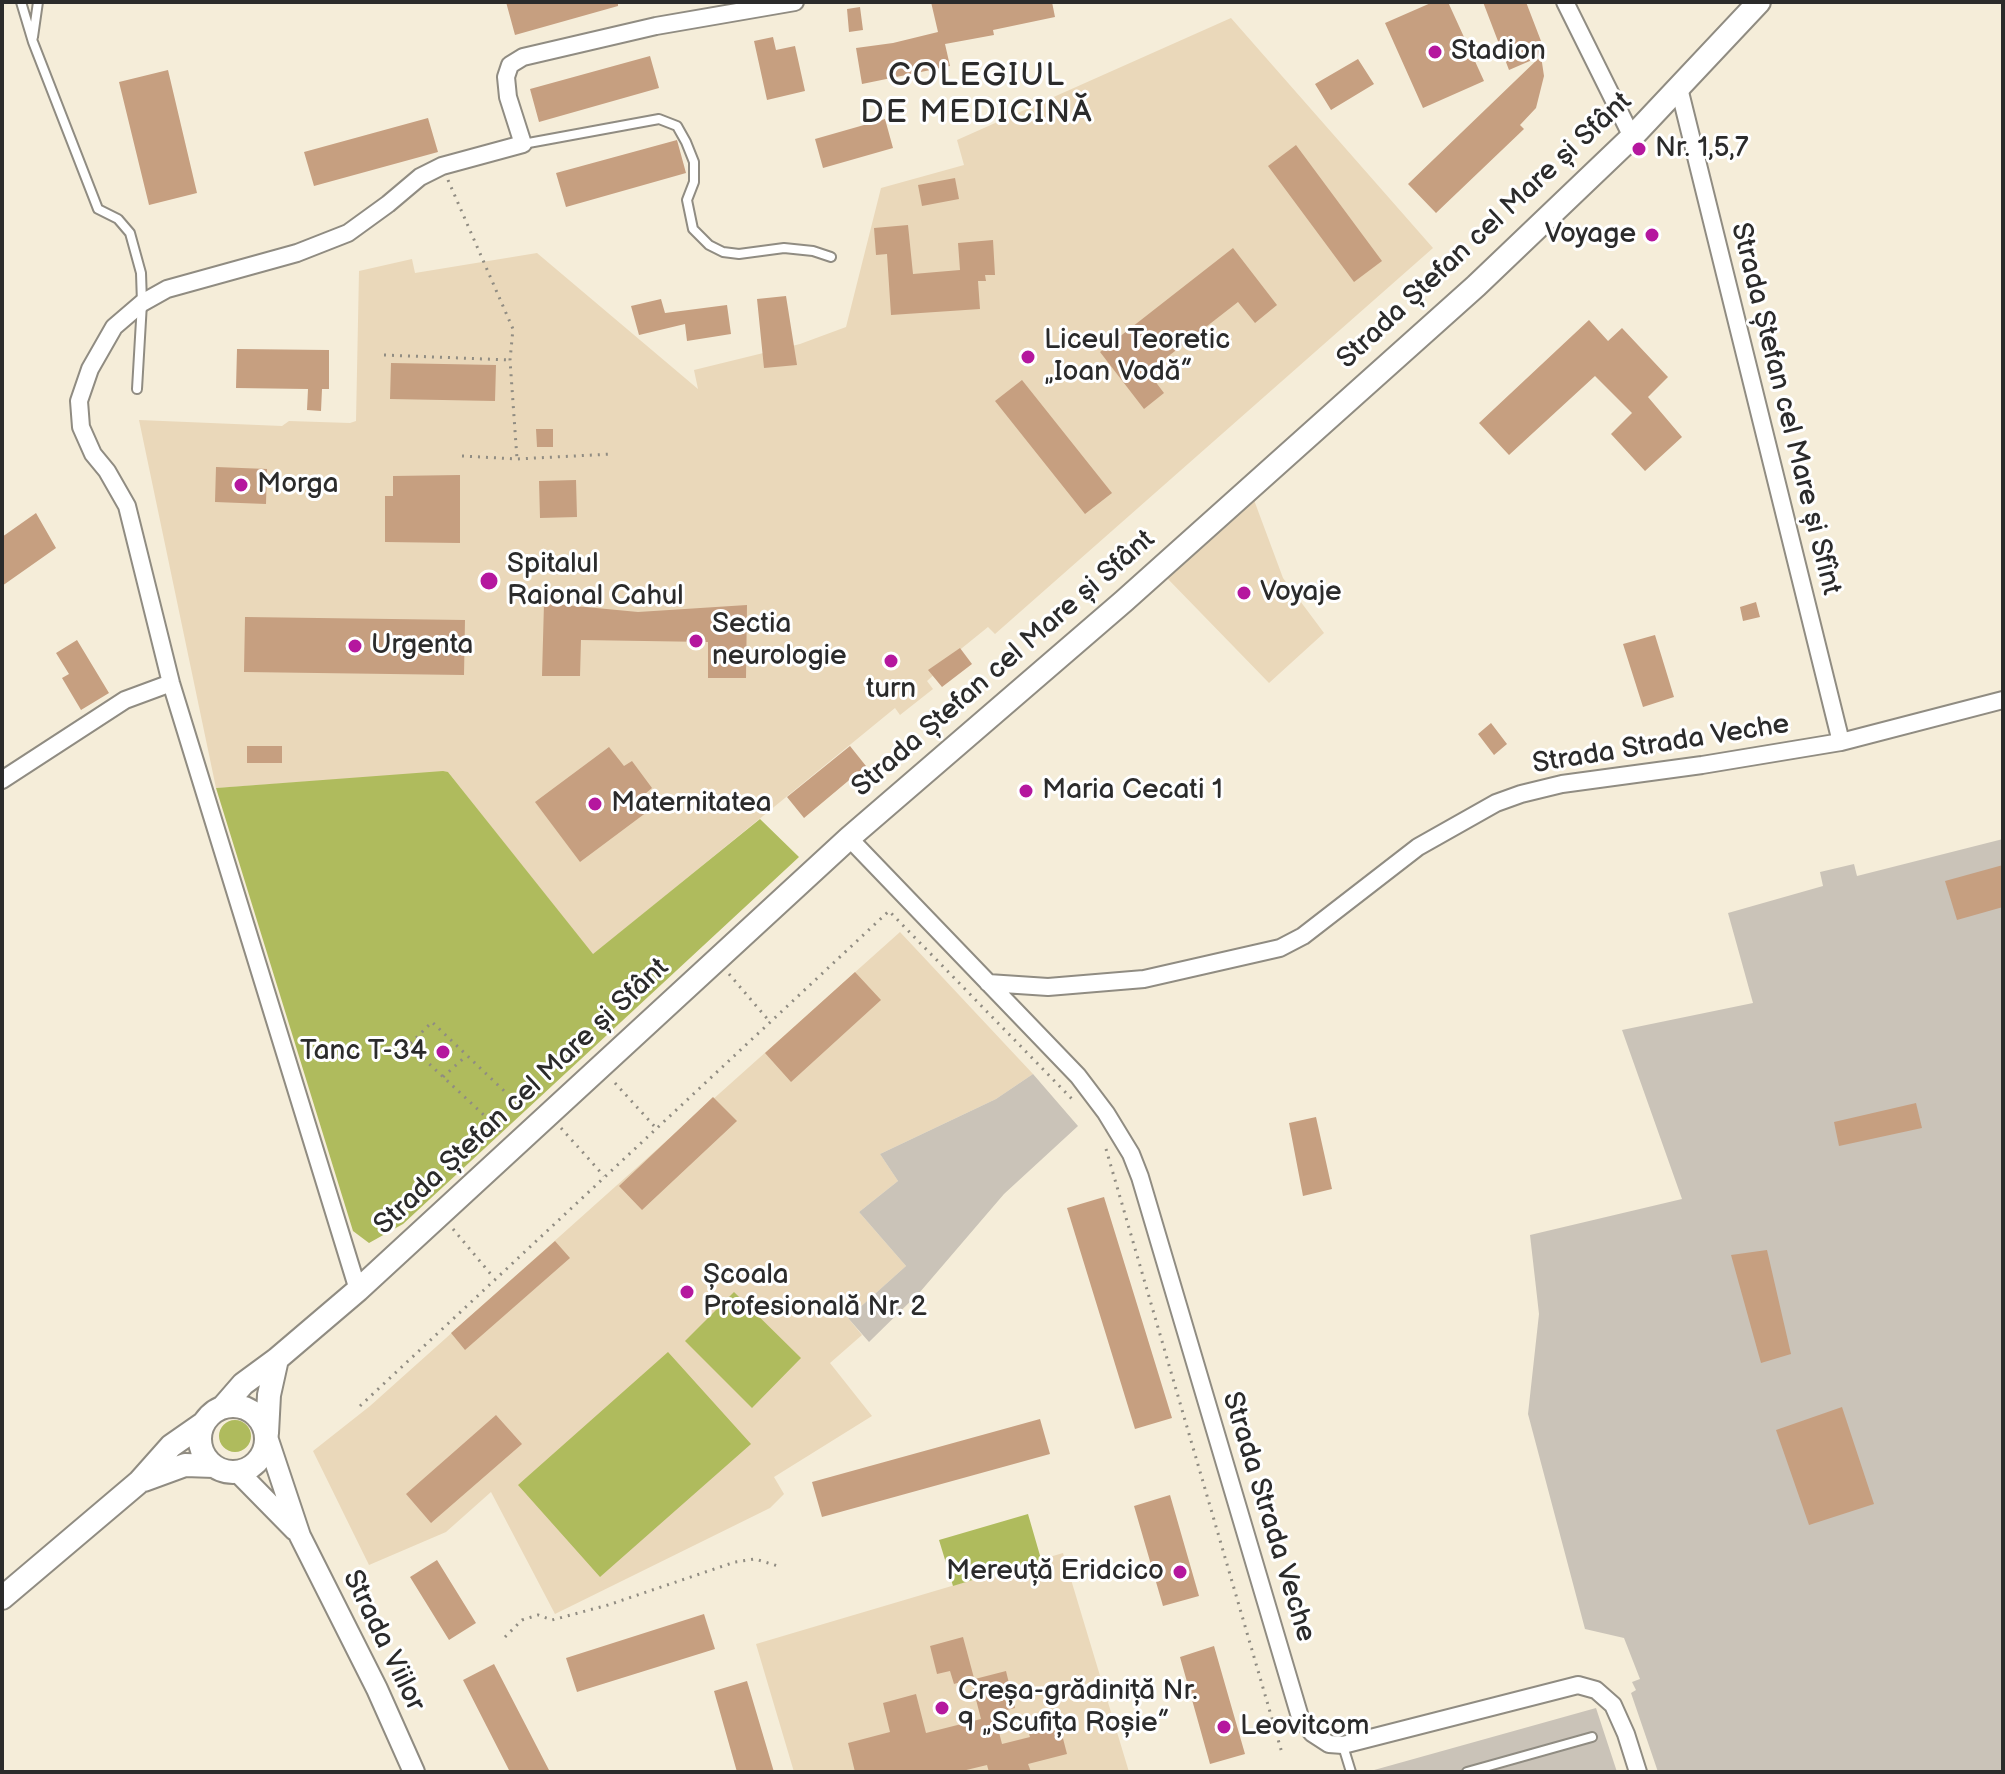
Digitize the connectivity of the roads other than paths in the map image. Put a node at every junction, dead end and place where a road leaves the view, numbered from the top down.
1 (21, 2) edge
2 (38, 2) edge
3 (795, 2) edge
4 (1565, 2) edge
5 (1759, 2) edge
6 (33, 42) junction
7 (1679, 88) junction
8 (1632, 137) junction
9 (523, 144) junction
10 (831, 257) dead end
11 (142, 303) junction
12 (137, 389) dead end
13 (171, 683) junction
14 (2003, 700) edge
15 (1841, 742) junction
16 (2, 780) edge
17 (849, 838) junction
18 (988, 983) junction
19 (358, 1290) junction
20 (277, 1359) junction
21 (223, 1407) junction
22 (204, 1423) junction
23 (267, 1437) junction
24 (214, 1466) junction
25 (238, 1472) junction
26 (139, 1482) junction
27 (300, 1536) junction
28 (2, 1598) edge
29 (1592, 1737) dead end
30 (1343, 1745) junction
31 (414, 1772) edge
32 (1351, 1772) edge
33 (1467, 1772) edge
34 (1638, 1772) edge

1 - 6 lane
2 - 6 lane
3 - 9 street
4 - 8 street
5 - 7 main road, Strada Ștefan cel Mare și Sfânt
6 - 11 lane
7 - 8 main road, Strada Ștefan cel Mare și Sfânt
7 - 15 street, Strada Ștefan cel Mare și Sfînt
8 - 17 main road, Strada Ștefan cel Mare și Sfânt
9 - 10 lane
9 - 11 street
11 - 12 lane
11 - 13 street
13 - 16 street
13 - 19 street
14 - 15 street, Strada Strada Veche
15 - 18 street, Strada Strada Veche
17 - 18 street, Strada Strada Veche
17 - 19 main road, Strada Ștefan cel Mare și Sfânt
18 - 30 street, Strada Strada Veche
19 - 20 main road, Strada Ștefan cel Mare și Sfânt
20 - 21 main road, Strada Ștefan cel Mare și Sfânt
20 - 23 main road
21 - 22 main road
21 - 23 main road
22 - 24 main road
22 - 26 main road
23 - 25 main road
23 - 27 street
24 - 25 main road
24 - 26 main road
25 - 27 street
26 - 28 main road
27 - 31 street, Strada Viilor
29 - 33 lane
30 - 32 lane
30 - 34 street

